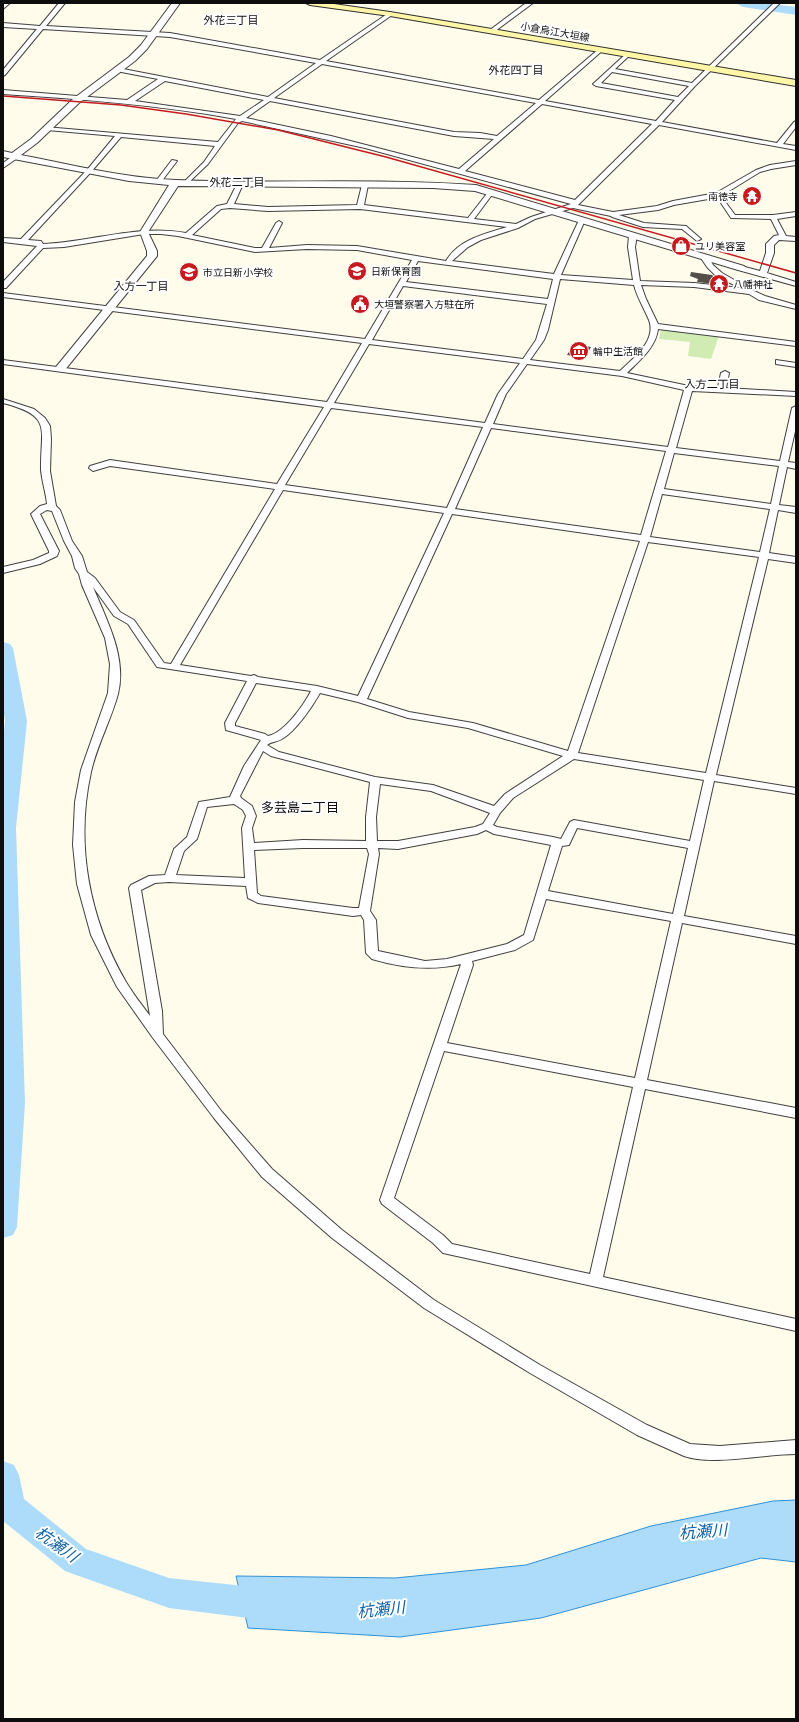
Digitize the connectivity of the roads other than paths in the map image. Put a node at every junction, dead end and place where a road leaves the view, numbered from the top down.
1 (7, 3) edge
2 (62, 3) edge
3 (176, 3) edge
4 (310, 3) edge
5 (530, 3) edge
6 (777, 3) edge
7 (3, 7) edge
8 (390, 14) junction
9 (3, 25) edge
10 (42, 27) junction
11 (492, 31) junction
12 (153, 34) junction
13 (600, 50) junction
14 (628, 54) junction
15 (321, 62) junction
16 (710, 68) junction
17 (118, 70) junction
18 (611, 70) junction
19 (3, 74) edge
20 (163, 79) junction
21 (796, 83) edge
22 (693, 85) junction
23 (3, 92) edge
24 (80, 97) junction
25 (270, 98) junction
26 (680, 99) junction
27 (129, 102) junction
28 (540, 102) junction
29 (241, 119) junction
30 (657, 123) junction
31 (796, 123) edge
32 (47, 128) junction
33 (119, 135) junction
34 (498, 138) junction
35 (220, 144) junction
36 (778, 145) junction
37 (796, 148) edge
38 (3, 154) edge
39 (14, 156) junction
40 (174, 161) dead end
41 (796, 164) edge
42 (3, 166) edge
43 (89, 170) junction
44 (460, 172) junction
45 (159, 181) junction
46 (175, 183) junction
47 (186, 183) junction
48 (240, 184) junction
49 (365, 185) junction
50 (490, 192) junction
51 (716, 196) junction
52 (575, 204) junction
53 (230, 206) junction
54 (360, 207) junction
55 (556, 212) junction
56 (613, 214) junction
57 (796, 214) edge
58 (773, 217) junction
59 (672, 218) dead end
60 (470, 220) junction
61 (582, 220) junction
62 (280, 223) dead end
63 (516, 227) junction
64 (684, 227) junction
65 (144, 232) junction
66 (633, 235) junction
67 (187, 236) junction
68 (777, 238) junction
69 (796, 238) edge
70 (697, 239) dead end
71 (3, 240) edge
72 (22, 242) junction
73 (41, 246) junction
74 (264, 250) junction
75 (705, 258) junction
76 (416, 259) junction
77 (447, 264) junction
78 (741, 268) joint
79 (763, 274) junction
80 (557, 277) junction
81 (638, 283) junction
82 (401, 284) junction
83 (796, 284) edge
84 (3, 286) edge
85 (751, 292) junction
86 (3, 295) edge
87 (550, 302) junction
88 (796, 307) edge
89 (109, 309) junction
90 (655, 326) junction
91 (366, 342) junction
92 (796, 344) edge
93 (3, 362) edge
94 (524, 362) junction
95 (779, 362) dead end
96 (796, 365) edge
97 (60, 369) junction
98 (622, 374) junction
99 (725, 374) dead end
100 (796, 384) edge
101 (689, 388) junction
102 (722, 390) junction
103 (796, 390) edge
104 (796, 394) edge
105 (3, 401) edge
106 (328, 405) junction
107 (796, 408) edge
108 (487, 425) junction
109 (670, 449) junction
110 (783, 464) junction
111 (796, 466) edge
112 (92, 468) dead end
113 (280, 487) junction
114 (658, 491) junction
115 (52, 507) junction
116 (774, 507) junction
117 (450, 510) junction
118 (796, 510) edge
119 (645, 538) junction
120 (764, 555) junction
121 (796, 560) edge
122 (3, 570) edge
123 (84, 574) junction
124 (174, 667) junction
125 (254, 678) junction
126 (317, 689) junction
127 (361, 700) junction
128 (264, 743) junction
129 (572, 755) junction
130 (710, 777) junction
131 (375, 780) junction
132 (796, 791) edge
133 (236, 800) junction
134 (496, 811) junction
135 (487, 826) junction
136 (557, 844) junction
137 (372, 845) junction
138 (694, 845) junction
139 (248, 847) junction
140 (169, 878) junction
141 (251, 882) junction
142 (542, 894) junction
143 (364, 911) junction
144 (677, 918) junction
145 (796, 940) edge
146 (466, 960) junction
147 (157, 1035) junction
148 (439, 1046) junction
149 (640, 1083) junction
150 (796, 1114) edge
151 (595, 1282) junction
152 (796, 1325) edge
153 (796, 1447) edge

1 - 7 street
2 - 10 street
3 - 12 street
4 - 8 main road, 小倉烏江大垣線
5 - 11 street
6 - 16 street
8 - 11 main road, 小倉烏江大垣線
8 - 15 street
9 - 10 street
10 - 12 street
10 - 19 street
11 - 13 main road, 小倉烏江大垣線
12 - 15 street
12 - 17 street
13 - 14 main road, 小倉烏江大垣線
13 - 28 street
14 - 16 main road, 小倉烏江大垣線
14 - 18 street
15 - 25 street
15 - 28 street
16 - 21 main road, 小倉烏江大垣線
16 - 22 street
17 - 20 street
17 - 24 street
18 - 22 street
18 - 26 street
20 - 25 street
20 - 27 street
22 - 26 street
23 - 24 street
24 - 27 street
24 - 32 street
25 - 29 street
25 - 34 street
26 - 30 street
27 - 29 street
28 - 30 street
28 - 34 street
29 - 35 street
29 - 44 street
30 - 36 street
30 - 52 street
31 - 36 street
32 - 33 street
32 - 39 street
33 - 35 street
33 - 43 street
34 - 44 street
35 - 47 street
36 - 37 street
38 - 39 street
39 - 42 street
39 - 43 street
40 - 45 street
41 - 51 street
43 - 45 street
43 - 72 street
44 - 52 street
45 - 46 street
46 - 47 street
46 - 65 street
47 - 48 street
48 - 49 street
48 - 53 street
49 - 50 street
49 - 54 street
50 - 55 street
50 - 60 street
51 - 56 street
51 - 58 street
52 - 55 street
52 - 56 street
53 - 54 street
53 - 67 street
54 - 60 street
55 - 61 street
55 - 63 street
56 - 64 street
57 - 58 street
58 - 68 street
59 - 64 street
60 - 63 street
61 - 66 street
61 - 80 street
62 - 74 street
63 - 77 street
64 - 70 street
65 - 67 street
65 - 73 street
65 - 89 street
66 - 75 street
66 - 81 street
67 - 74 street
68 - 69 street
68 - 79 street
71 - 72 street
72 - 73 street
73 - 84 street
74 - 76 street
75 - 78 street
75 - 85 street
76 - 77 street
76 - 82 street
77 - 80 street
78 - 79 street
79 - 83 street
80 - 81 street
80 - 87 street
81 - 85 street
81 - 90 street
82 - 87 street
82 - 91 street
85 - 88 street
86 - 89 street
87 - 94 street
89 - 91 street
89 - 97 street
90 - 92 street
90 - 98 street
91 - 94 street
91 - 106 street
93 - 97 street
94 - 98 street
94 - 108 street
95 - 96 street
97 - 106 street
98 - 101 street
99 - 102 street
100 - 103 street
101 - 102 street
101 - 109 street
102 - 104 street
105 - 115 street
106 - 108 street
106 - 113 street
107 - 110 street
108 - 109 street
108 - 117 street
109 - 110 street
109 - 114 street
110 - 111 street
110 - 116 street
112 - 113 street
113 - 117 street
113 - 124 street
114 - 116 street
114 - 119 street
115 - 122 street
115 - 123 street
116 - 118 street
116 - 120 street
117 - 119 street
117 - 127 street
119 - 120 street
119 - 129 street
120 - 121 street
120 - 130 street
123 - 124 street
123 - 147 street
124 - 125 street
125 - 126 street
125 - 128 street
126 - 127 street
126 - 128 street
127 - 129 street
128 - 131 street
128 - 133 street
129 - 130 street
129 - 134 street
130 - 132 street
130 - 138 street
131 - 134 street
131 - 137 street
133 - 139 street
133 - 140 street
134 - 135 street
135 - 136 street
135 - 137 street
136 - 138 street
136 - 142 street
137 - 139 street
137 - 143 street
138 - 144 street
139 - 141 street
140 - 141 street
140 - 147 street
141 - 143 street
142 - 144 street
142 - 146 street
143 - 146 street
144 - 145 street
144 - 149 street
146 - 148 street
147 - 153 street
148 - 149 street
148 - 151 street
149 - 150 street
149 - 151 street
151 - 152 street

